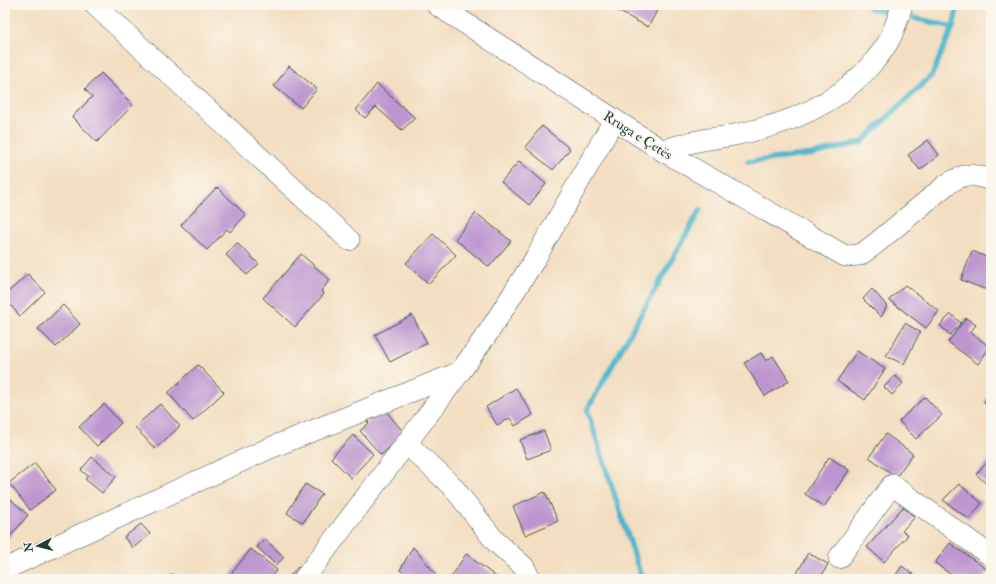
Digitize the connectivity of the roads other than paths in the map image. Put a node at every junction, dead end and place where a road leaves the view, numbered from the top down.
1 (95, 5) edge
2 (437, 5) edge
3 (902, 5) edge
4 (614, 120) junction
5 (663, 151) junction
6 (991, 180) edge
7 (349, 240) dead end
8 (460, 372) junction
9 (407, 444) junction
10 (991, 556) edge
11 (839, 558) dead end
12 (5, 569) edge
13 (304, 579) edge
14 (530, 579) edge

1 - 7 street
2 - 4 street, Rruga e Çetës
3 - 5 street
4 - 5 street, Rruga e Çetës
4 - 8 street
5 - 6 street, Rruga e Çetës
8 - 9 street
8 - 12 street
9 - 13 street
9 - 14 street
10 - 11 street

